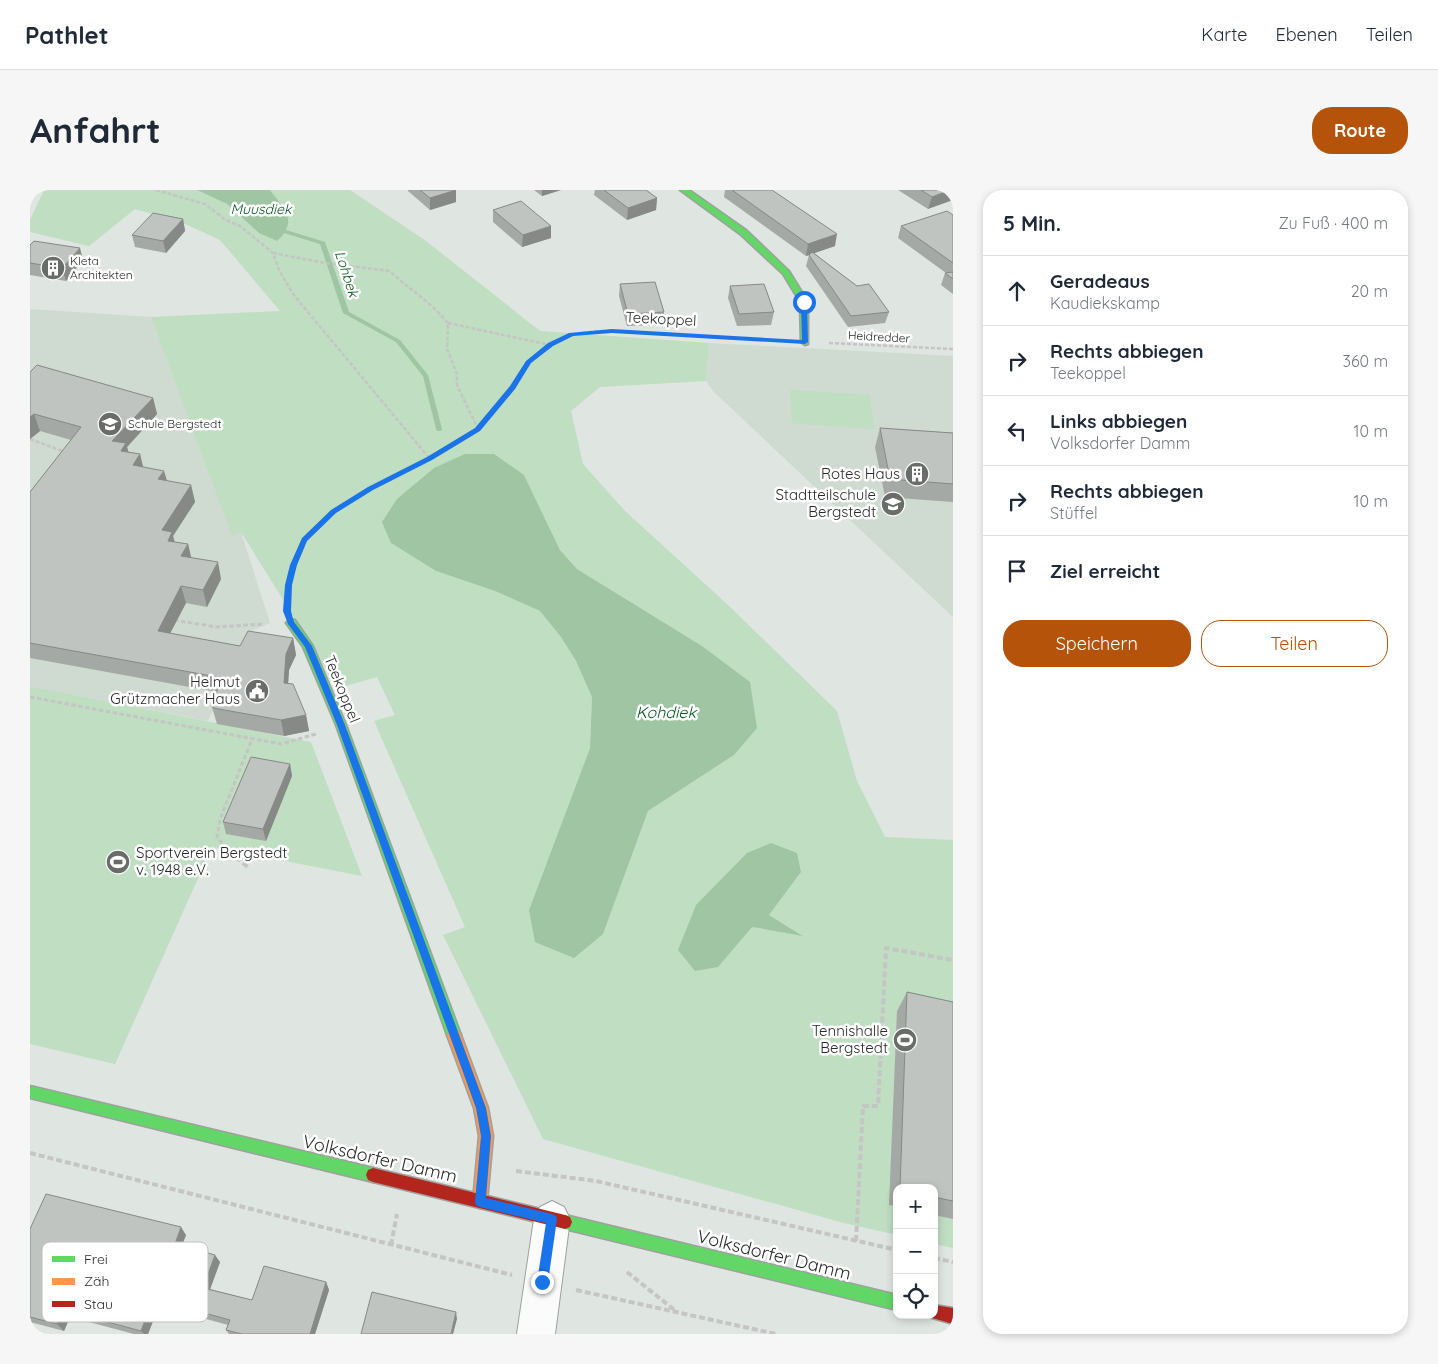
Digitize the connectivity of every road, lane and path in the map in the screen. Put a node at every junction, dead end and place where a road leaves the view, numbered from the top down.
1 (156, 190) edge
2 (684, 190) edge
3 (273, 253) junction
4 (448, 323) junction
5 (805, 342) junction
6 (550, 345) junction
7 (953, 350) edge
8 (478, 429) junction
9 (30, 440) edge
10 (67, 453) edge
11 (430, 459) junction
12 (169, 619) edge
13 (291, 622) junction
14 (30, 697) edge
15 (341, 725) junction
16 (252, 739) junction
17 (249, 868) dead end
18 (953, 960) edge
19 (30, 1092) edge
20 (30, 1153) edge
21 (484, 1168) junction
22 (480, 1201) junction
23 (552, 1219) junction
24 (856, 1241) junction
25 (893, 1249) edge
26 (938, 1259) edge
27 (953, 1262) edge
28 (542, 1282) junction
29 (893, 1302) edge
30 (938, 1313) edge
31 (953, 1316) edge
32 (536, 1334) edge
33 (776, 1334) edge

1 - 3 path
2 - 5 street
3 - 4 path
3 - 11 path
4 - 6 path
4 - 8 path
5 - 6 path, Teekoppel
5 - 7 path, Heidredder
6 - 8 path, Teekoppel
8 - 11 path, Teekoppel
9 - 10 path
11 - 13 path, Teekoppel
12 - 13 path
13 - 15 street, Teekoppel
14 - 16 path
15 - 16 path
15 - 21 street, Teekoppel
16 - 17 path
18 - 24 path
19 - 22 street, Volksdorfer Damm
20 - 28 path
21 - 22 street, Teekoppel
21 - 24 path
22 - 23 street, Volksdorfer Damm
23 - 28 street
23 - 29 street, Volksdorfer Damm
24 - 25 path
26 - 27 path
28 - 32 street
28 - 33 path
30 - 31 street

